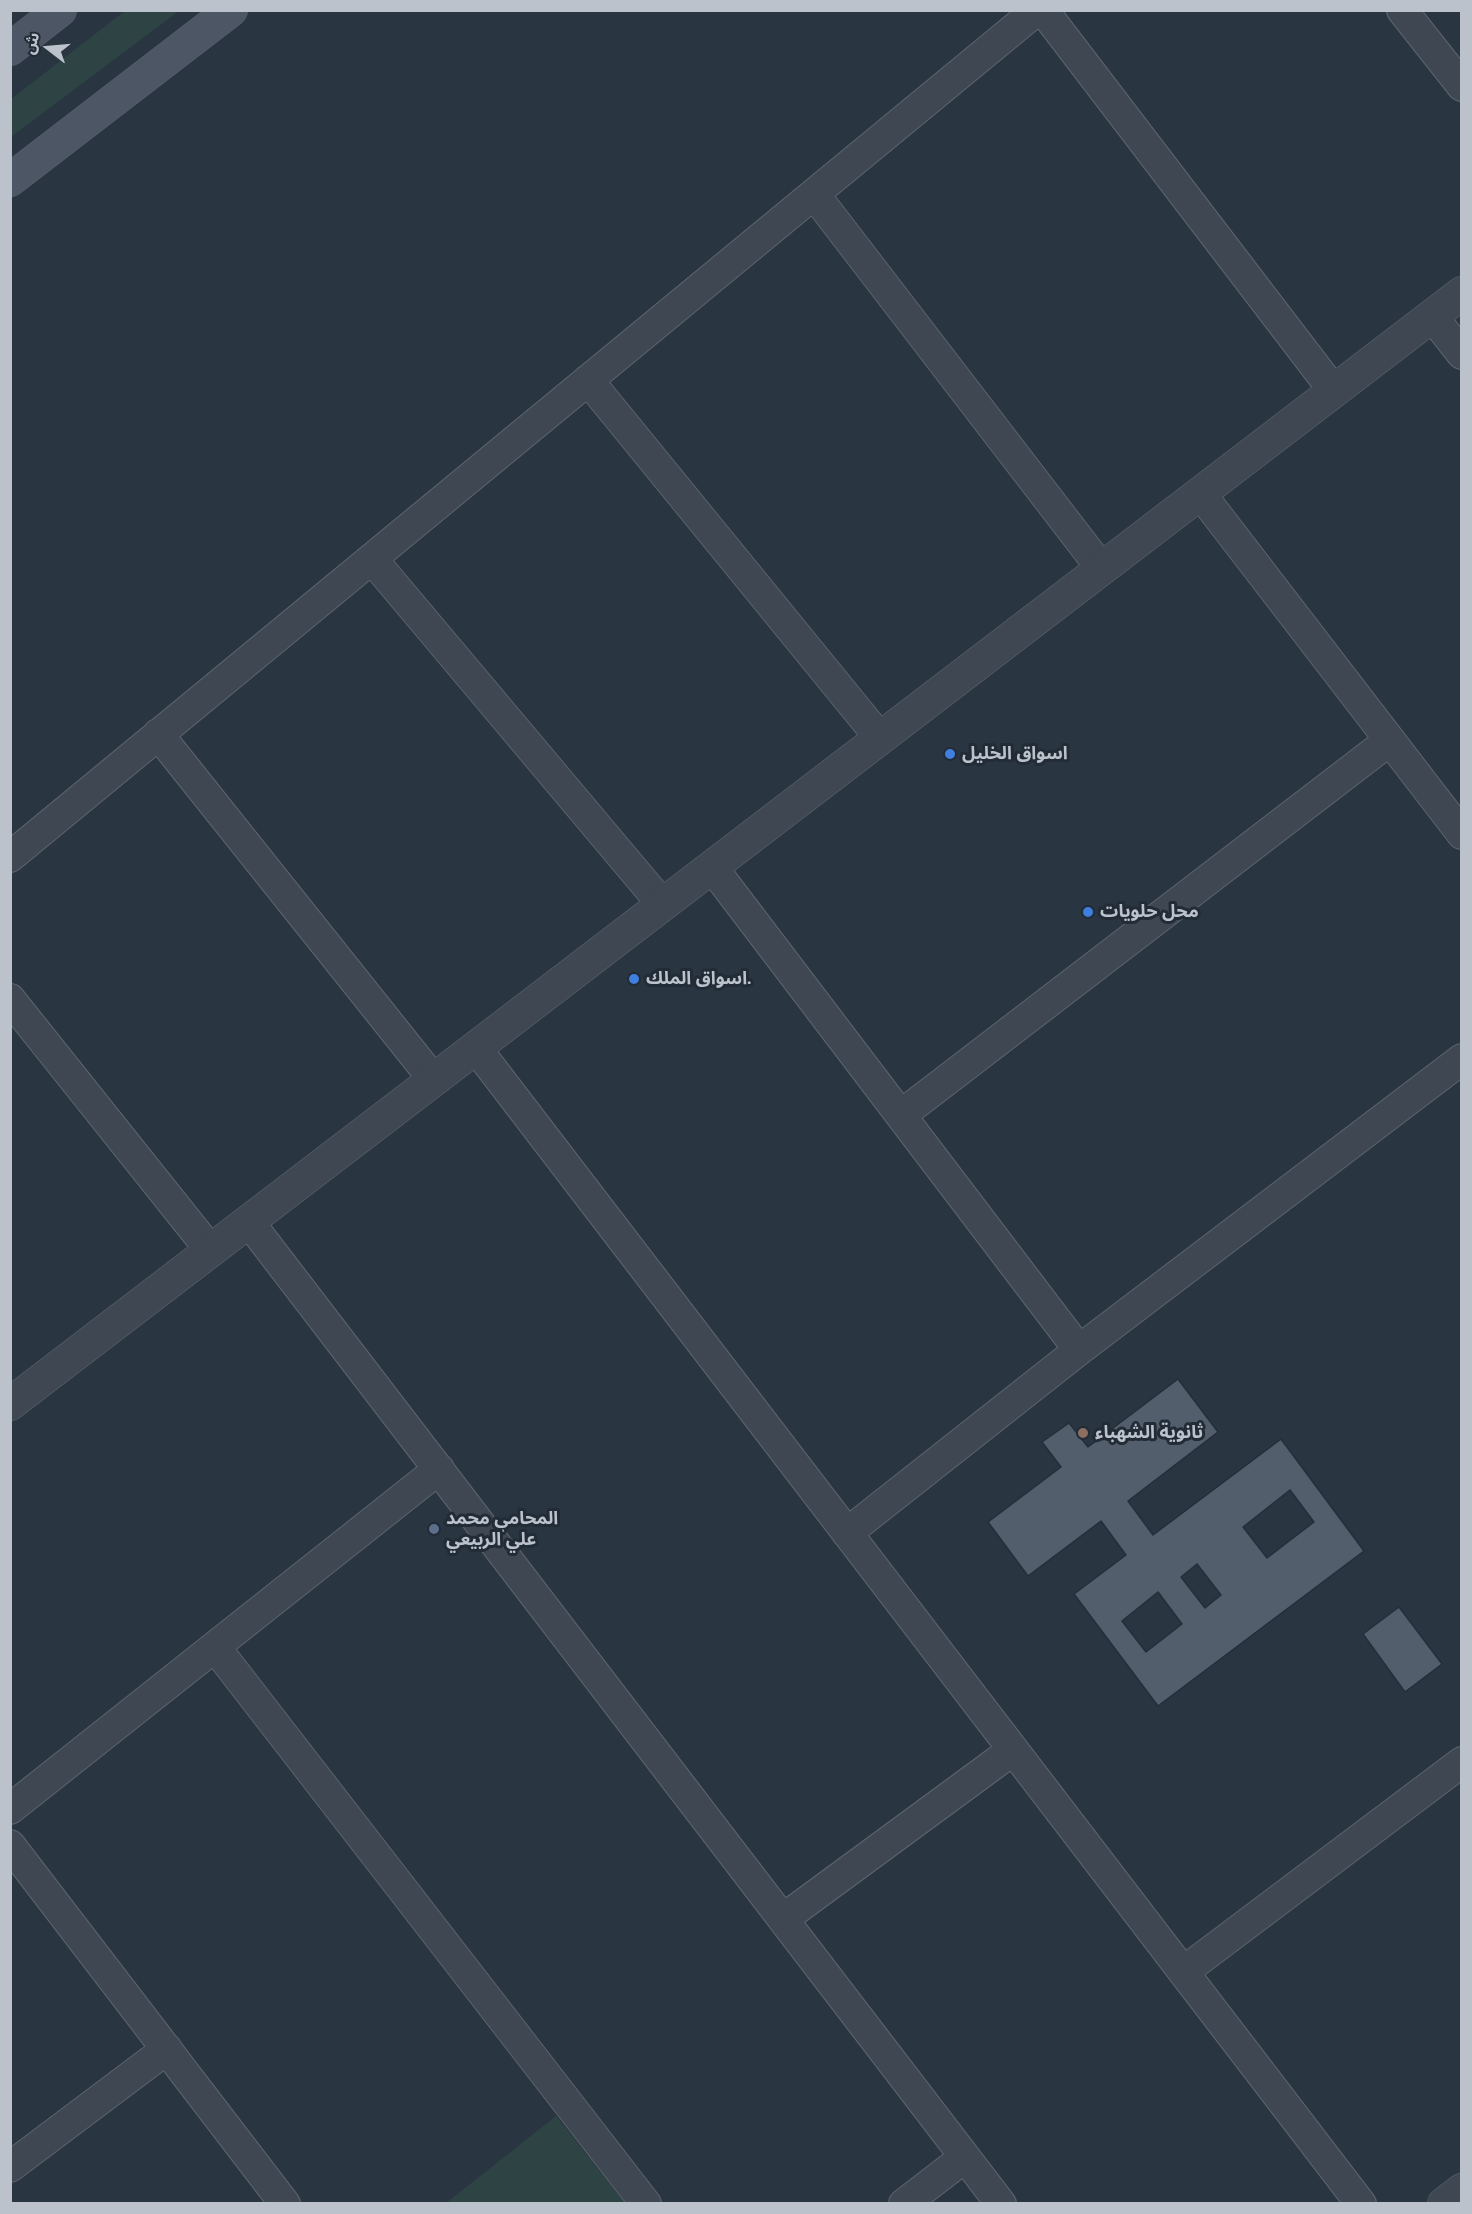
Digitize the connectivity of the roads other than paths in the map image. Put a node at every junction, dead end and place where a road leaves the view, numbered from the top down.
1 (60, 10) edge
2 (199, 10) edge
3 (231, 10) edge
4 (1037, 10) edge
5 (1043, 10) edge
6 (1402, 10) edge
7 (184, 47) junction
8 (10, 49) edge
9 (1461, 86) edge
10 (10, 180) edge
11 (814, 194) junction
12 (1461, 293) edge
13 (1432, 316) junction
14 (1461, 354) edge
15 (588, 380) junction
16 (1334, 391) junction
17 (1200, 493) junction
18 (372, 559) junction
19 (1102, 569) junction
20 (158, 734) junction
21 (880, 738) junction
22 (1390, 740) junction
23 (1461, 834) edge
24 (10, 856) edge
25 (712, 867) junction
26 (663, 905) junction
27 (10, 999) edge
28 (476, 1048) junction
29 (1461, 1059) edge
30 (434, 1080) junction
31 (901, 1115) junction
32 (249, 1222) junction
33 (211, 1251) junction
34 (1079, 1350) junction
35 (10, 1404) edge
36 (439, 1469) junction
37 (847, 1533) junction
38 (215, 1647) junction
39 (1013, 1750) junction
40 (1461, 1762) edge
41 (10, 1809) edge
42 (10, 1845) edge
43 (783, 1919) junction
44 (1183, 1972) junction
45 (167, 2049) junction
46 (965, 2157) junction
47 (10, 2167) edge
48 (1461, 2190) edge
49 (285, 2204) edge
50 (646, 2204) edge
51 (904, 2204) edge
52 (1001, 2204) edge
53 (1361, 2204) edge
54 (1444, 2204) edge

1 - 8 main road
2 - 7 main road
3 - 7 main road
4 - 11 street
5 - 16 street
6 - 9 street
7 - 10 main road
11 - 15 street
11 - 19 street
12 - 13 street
13 - 14 street
13 - 16 street
15 - 18 street
15 - 21 street
16 - 17 street
17 - 19 street
17 - 22 street
18 - 20 street
18 - 26 street
19 - 21 street
20 - 24 street
20 - 30 street
21 - 25 street
22 - 23 street
22 - 31 street
25 - 26 street
25 - 31 street
26 - 28 street
27 - 33 street
28 - 30 street
28 - 37 street
29 - 34 street
30 - 32 street
31 - 34 street
32 - 33 street
32 - 36 street
33 - 35 street
34 - 37 street
36 - 38 street
36 - 43 street
37 - 39 street
38 - 41 street
38 - 50 street
39 - 43 street
39 - 44 street
40 - 44 street
42 - 45 street
43 - 46 street
44 - 53 street
45 - 47 street
45 - 49 street
46 - 51 street
46 - 52 street
48 - 54 street

